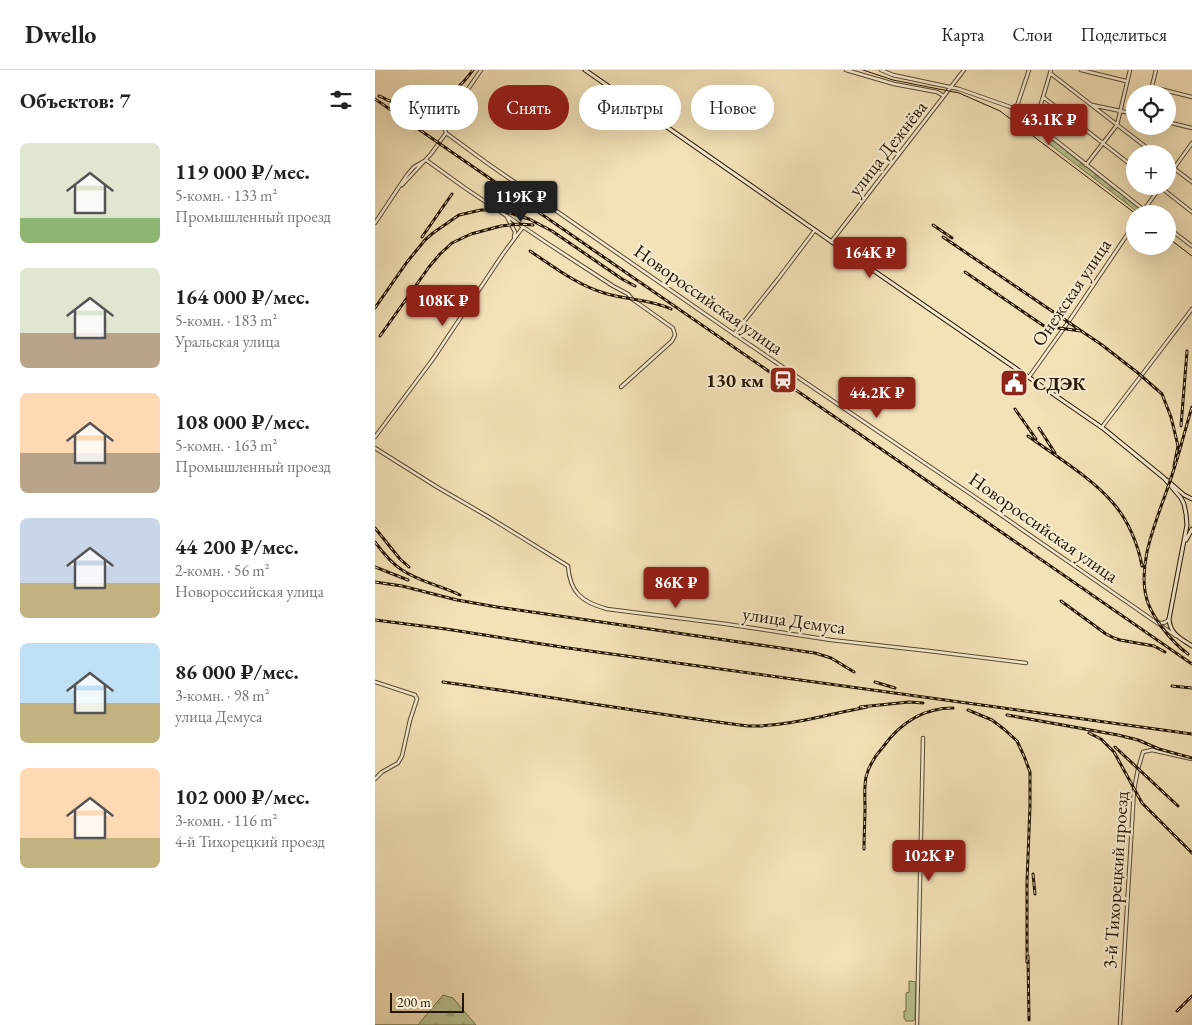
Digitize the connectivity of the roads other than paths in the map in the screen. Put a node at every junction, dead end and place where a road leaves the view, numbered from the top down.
1 (481, 70) edge
2 (586, 70) edge
3 (846, 70) edge
4 (881, 70) edge
5 (964, 70) edge
6 (1029, 70) edge
7 (1081, 70) edge
8 (1129, 70) edge
9 (1156, 70) edge
10 (1050, 71) edge
11 (1126, 81) junction
12 (1152, 85) edge
13 (951, 87) junction
14 (1176, 93) edge
15 (944, 96) junction
16 (1043, 97) junction
17 (1192, 97) edge
18 (1091, 105) junction
19 (1016, 109) junction
20 (1120, 111) junction
21 (1126, 112) edge
22 (1035, 124) junction
23 (1176, 124) edge
24 (1117, 125) junction
25 (1192, 128) edge
26 (446, 133) junction
27 (1102, 143) junction
28 (1192, 143) edge
29 (1143, 145) edge
30 (1188, 149) junction
31 (1192, 152) edge
32 (426, 160) junction
33 (1126, 161) edge
34 (1086, 165) junction
35 (1176, 167) edge
36 (1176, 169) edge
37 (1192, 182) edge
38 (1170, 195) edge
39 (1138, 205) edge
40 (1192, 212) edge
41 (505, 214) junction
42 (375, 223) edge
43 (523, 227) junction
44 (815, 230) junction
45 (1176, 234) edge
46 (1126, 236) edge
47 (514, 239) junction
48 (832, 242) junction
49 (1192, 246) edge
50 (1192, 309) edge
51 (734, 334) junction
52 (1029, 377) junction
53 (621, 387) dead end
54 (1102, 427) junction
55 (375, 437) edge
56 (375, 448) edge
57 (1148, 464) junction
58 (1190, 498) edge
59 (1184, 504) junction
60 (1192, 529) edge
61 (1184, 545) junction
62 (1149, 618) junction
63 (1169, 619) junction
64 (1184, 641) junction
65 (1192, 646) edge
66 (1026, 664) dead end
67 (375, 682) edge
68 (923, 738) dead end
69 (1192, 759) edge
70 (375, 779) edge
71 (917, 1025) edge
72 (1120, 1025) edge

1 - 26 street
2 - 44 main road
3 - 15 street
4 - 13 street
5 - 13 street, улица Дежнёва
6 - 19 street
7 - 11 street
8 - 11 street
9 - 12 street
10 - 16 street
10 - 18 street
11 - 20 street
13 - 15 street, улица Дежнёва
13 - 19 street
14 - 17 street
15 - 48 street, улица Дежнёва
16 - 22 street
16 - 27 street
18 - 20 street
18 - 24 street
19 - 22 street
20 - 21 street
20 - 24 street
22 - 34 street
23 - 25 street
24 - 27 street
24 - 29 street
26 - 32 street
26 - 51 street, Новороссийская улица
27 - 33 street
27 - 34 street
28 - 30 street
30 - 31 street
30 - 35 street
32 - 41 street
32 - 42 street
34 - 39 street
36 - 37 street
38 - 40 street
41 - 43 street
41 - 47 street
43 - 47 street
43 - 53 street
44 - 48 main road
44 - 51 street
45 - 49 street
46 - 52 street, Онежская улица
47 - 55 street
48 - 52 main road
50 - 54 street
51 - 62 street, Новороссийская улица
52 - 54 main road
54 - 57 main road
56 - 66 street, улица Демуса
57 - 58 main road
57 - 59 main road
58 - 59 main road
59 - 61 main road
60 - 61 main road
61 - 63 main road
62 - 63 street
62 - 64 street, Новороссийская улица
63 - 64 main road, Новороссийская улица
64 - 65 main road, Новороссийская улица
67 - 70 street
68 - 71 street
69 - 72 street, 3-й Тихорецкий проезд

